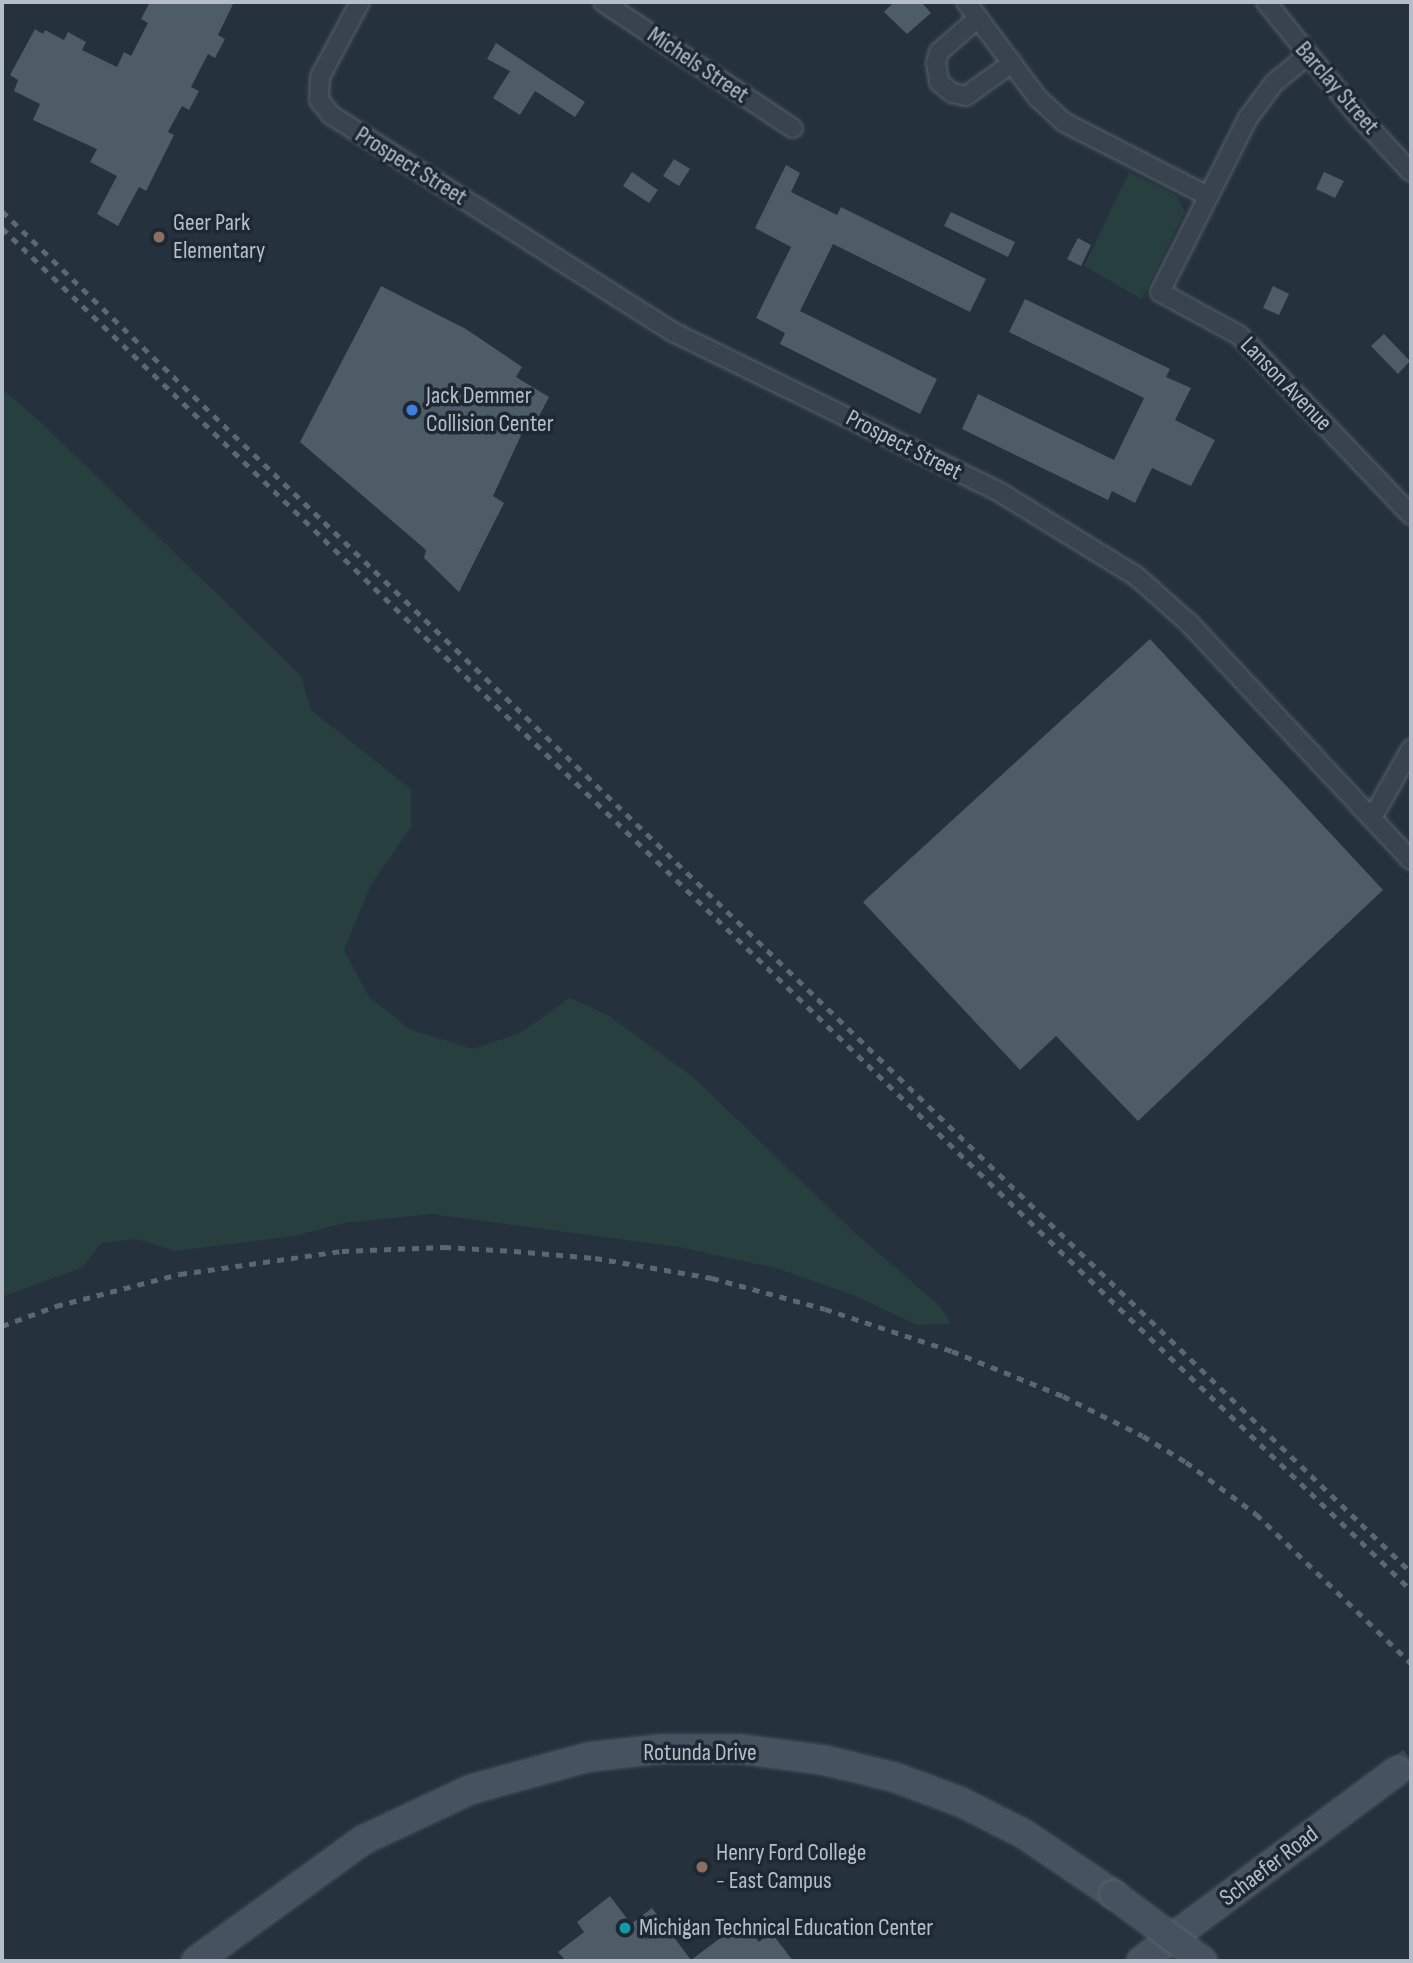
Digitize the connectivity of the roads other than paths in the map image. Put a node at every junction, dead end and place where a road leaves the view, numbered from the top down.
1 (360, 2) edge
2 (603, 2) edge
3 (966, 2) edge
4 (1266, 2) edge
5 (978, 18) junction
6 (1307, 55) junction
7 (1012, 63) junction
8 (793, 128) dead end
9 (1411, 172) edge
10 (1208, 196) junction
11 (1411, 515) edge
12 (1411, 749) edge
13 (1372, 818) junction
14 (1411, 860) edge
15 (1397, 1771) tunnel mouth
16 (197, 1961) edge
17 (1141, 1961) edge
18 (1203, 1961) edge

1 - 13 street, Prospect Street
2 - 8 street, Michels Street
3 - 5 street
4 - 6 street, Barclay Street
5 - 7 street
5 - 7 street
6 - 9 street, Barclay Street
6 - 10 street, Lanson Avenue
7 - 10 street
10 - 11 street, Lanson Avenue
12 - 13 street
13 - 14 street, Prospect Street
15 - 17 main road, Schaefer Road
16 - 18 main road, Rotunda Drive, bridge

